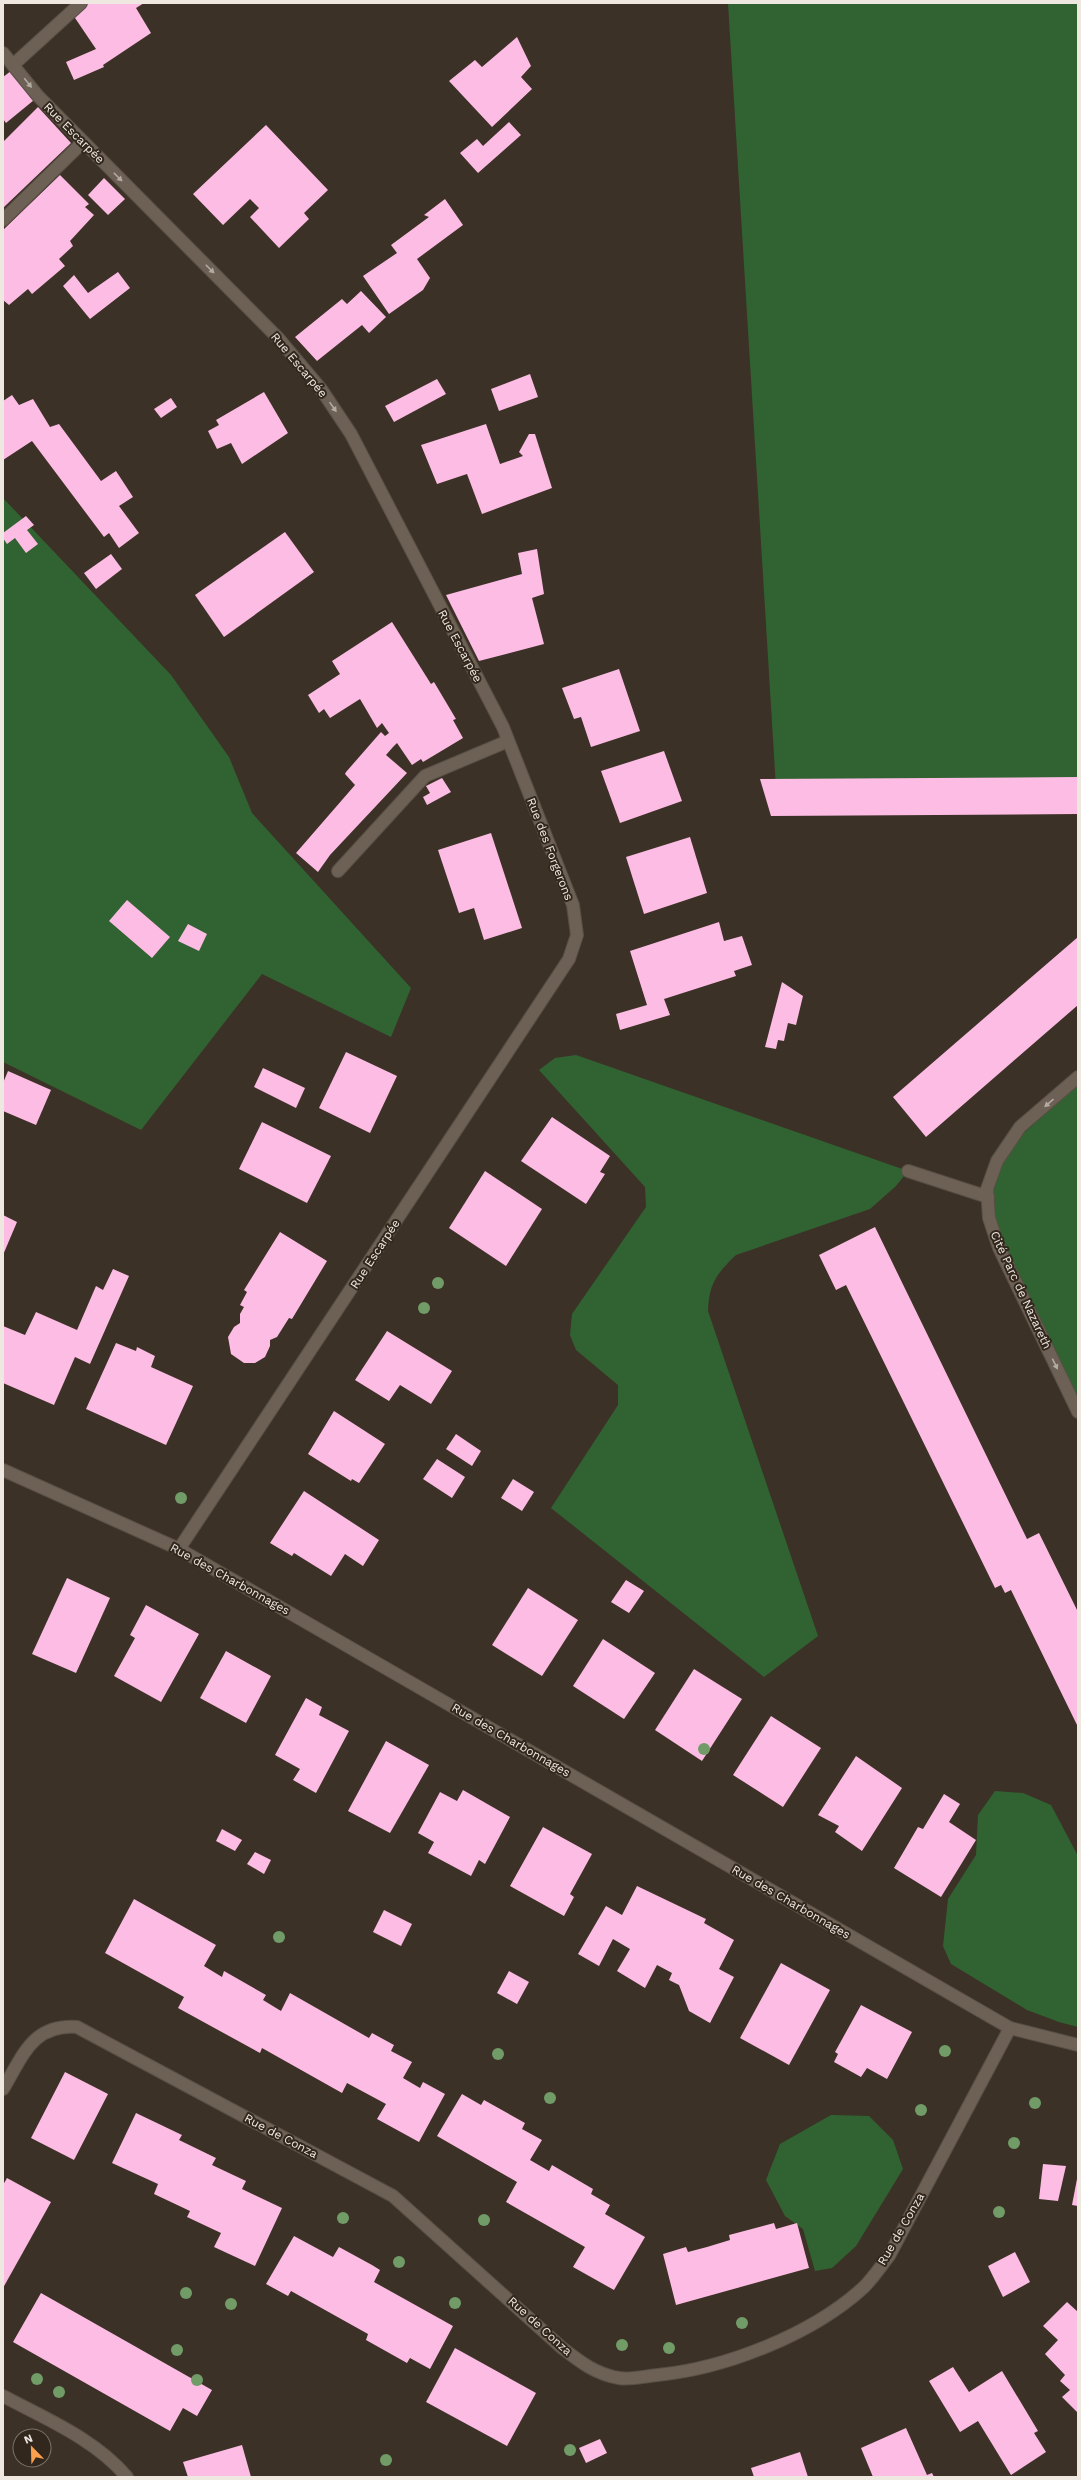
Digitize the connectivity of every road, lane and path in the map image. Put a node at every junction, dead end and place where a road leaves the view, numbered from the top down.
1 (81, 3) edge
2 (3, 53) edge
3 (13, 66) junction
4 (83, 142) junction
5 (3, 220) edge
6 (508, 741) junction
7 (338, 871) dead end
8 (569, 959) joint
9 (1078, 1077) edge
10 (908, 1172) dead end
11 (988, 1197) junction
12 (1078, 1412) edge
13 (3, 1470) edge
14 (179, 1549) junction
15 (1010, 2028) junction
16 (1078, 2045) edge
17 (3, 2089) edge
18 (3, 2396) edge
19 (127, 2477) edge

1 - 3 street
2 - 3 street, Rue Escarpée
3 -> 4 street, Rue Escarpée
4 - 5 street
4 -> 6 street, Rue Escarpée
6 - 7 street
6 - 8 street, Rue des Forgerons
8 - 14 street, Rue Escarpée
9 -> 11 street, Cité Parc de Nazareth
10 - 11 street
11 -> 12 street, Cité Parc de Nazareth
13 - 14 street, Rue des Charbonnages
14 - 15 street, Rue des Charbonnages
15 - 16 street, Rue des Charbonnages
15 - 17 street, Rue de Conza
18 - 19 street

